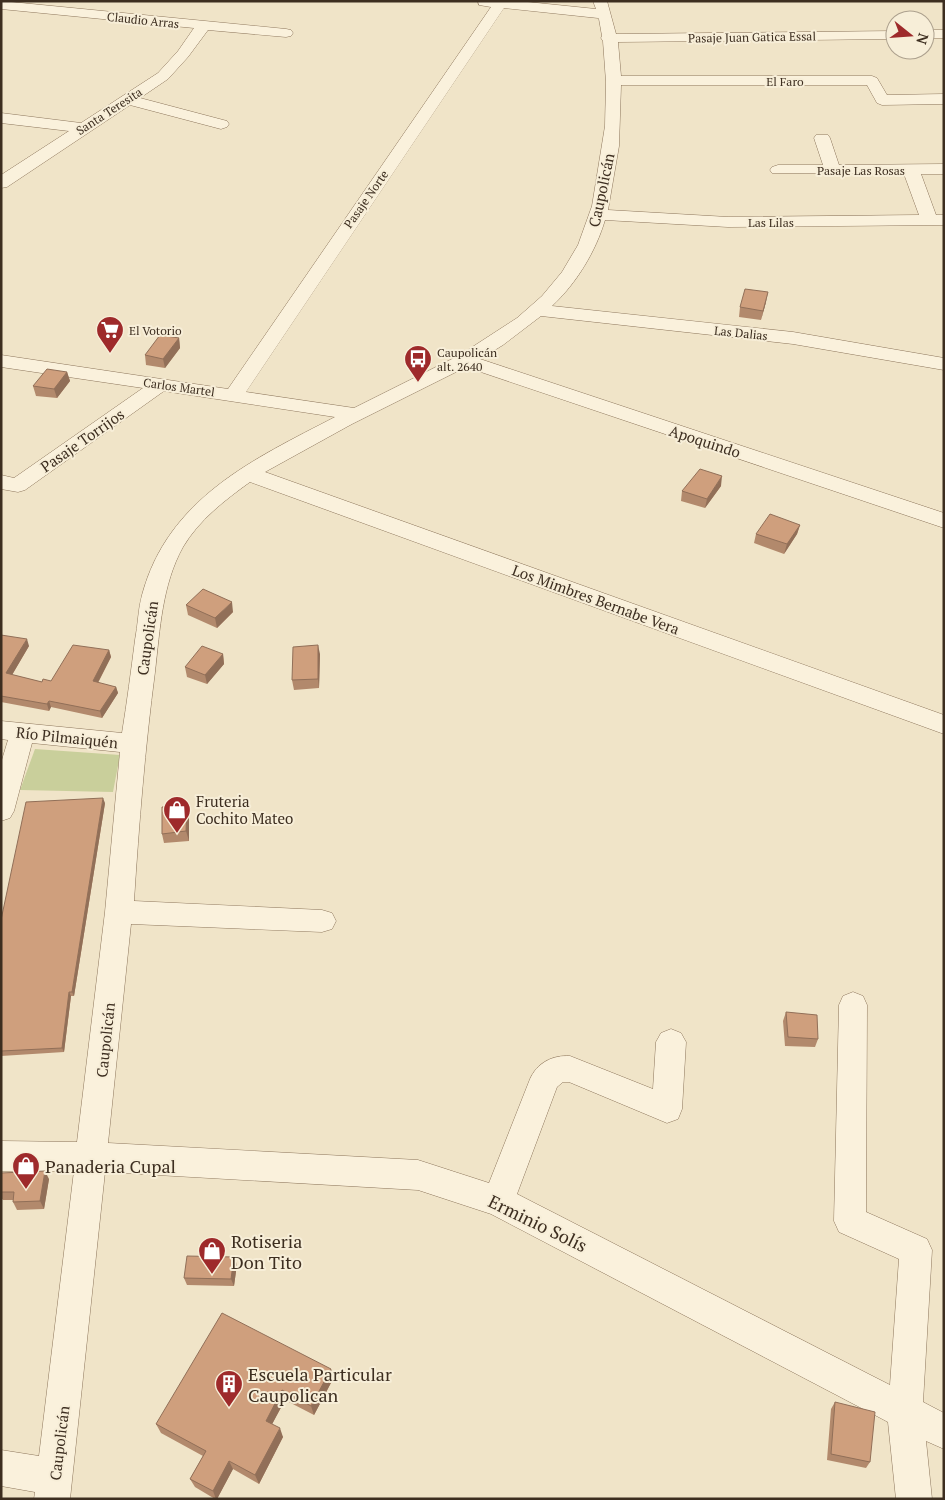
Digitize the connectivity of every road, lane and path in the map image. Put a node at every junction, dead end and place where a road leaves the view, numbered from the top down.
1 (481, 1) edge
2 (501, 3) junction
3 (1, 5) edge
4 (602, 8) edge
5 (203, 26) junction
6 (286, 34) dead end
7 (885, 35) edge
8 (608, 38) junction
9 (614, 81) junction
10 (127, 99) junction
11 (944, 100) edge
12 (1, 118) edge
13 (221, 124) dead end
14 (84, 128) junction
15 (822, 138) dead end
16 (944, 169) edge
17 (778, 170) dead end
18 (833, 170) junction
19 (911, 170) junction
20 (1, 183) edge
21 (599, 215) junction
22 (937, 220) edge
23 (536, 310) junction
24 (1, 361) edge
25 (466, 361) junction
26 (944, 364) edge
27 (160, 385) junction
28 (233, 396) junction
29 (356, 414) junction
30 (247, 472) junction
31 (1, 482) edge
32 (944, 521) edge
33 (944, 726) edge
34 (12, 731) edge
35 (133, 744) junction
36 (1, 811) edge
37 (119, 912) junction
38 (322, 921) dead end
39 (853, 1005) dead end
40 (670, 1042) dead end
41 (1, 1156) edge
42 (92, 1157) junction
43 (498, 1201) junction
44 (905, 1413) junction
45 (944, 1432) edge
46 (1, 1468) edge
47 (53, 1488) edge
48 (914, 1499) edge

1 - 2 street
2 - 4 street
2 - 28 street, Pasaje Norte
3 - 5 street, Claudio Arras
4 - 8 street, Caupolicán
5 - 6 street, Claudio Arras
5 - 10 street, Santa Teresita
7 - 8 street, Pasaje Juan Gatica Essal
8 - 9 street, Caupolicán
9 - 11 street, El Faro
9 - 21 street, Caupolicán
10 - 13 street
10 - 14 street, Santa Teresita
12 - 14 street
14 - 20 street, Santa Teresita
15 - 18 street
16 - 19 street, Pasaje Las Rosas
17 - 18 street, Pasaje Las Rosas
18 - 19 street, Pasaje Las Rosas
19 - 22 street
21 - 22 street, Las Lilas
21 - 23 street, Caupolicán
23 - 25 street, Caupolicán
23 - 26 street, Las Dalias
24 - 27 street, Carlos Martel
25 - 29 street, Caupolicán
25 - 32 street, Apoquindo
27 - 28 street, Carlos Martel
27 - 31 street, Pasaje Torrijos
28 - 29 street, Carlos Martel
29 - 30 street, Caupolicán
30 - 33 street, Los Mimbres Bernabe Vera
30 - 35 street, Caupolicán
34 - 35 street, Río Pilmaiquén
34 - 36 street
35 - 37 street, Caupolicán
37 - 38 street
37 - 42 street, Caupolicán
39 - 44 street
40 - 43 street
41 - 42 street, Erminio Solís
42 - 43 street, Erminio Solís
42 - 47 street, Caupolicán
43 - 44 street, Erminio Solís
44 - 45 street, Erminio Solís
44 - 48 street
46 - 47 street

